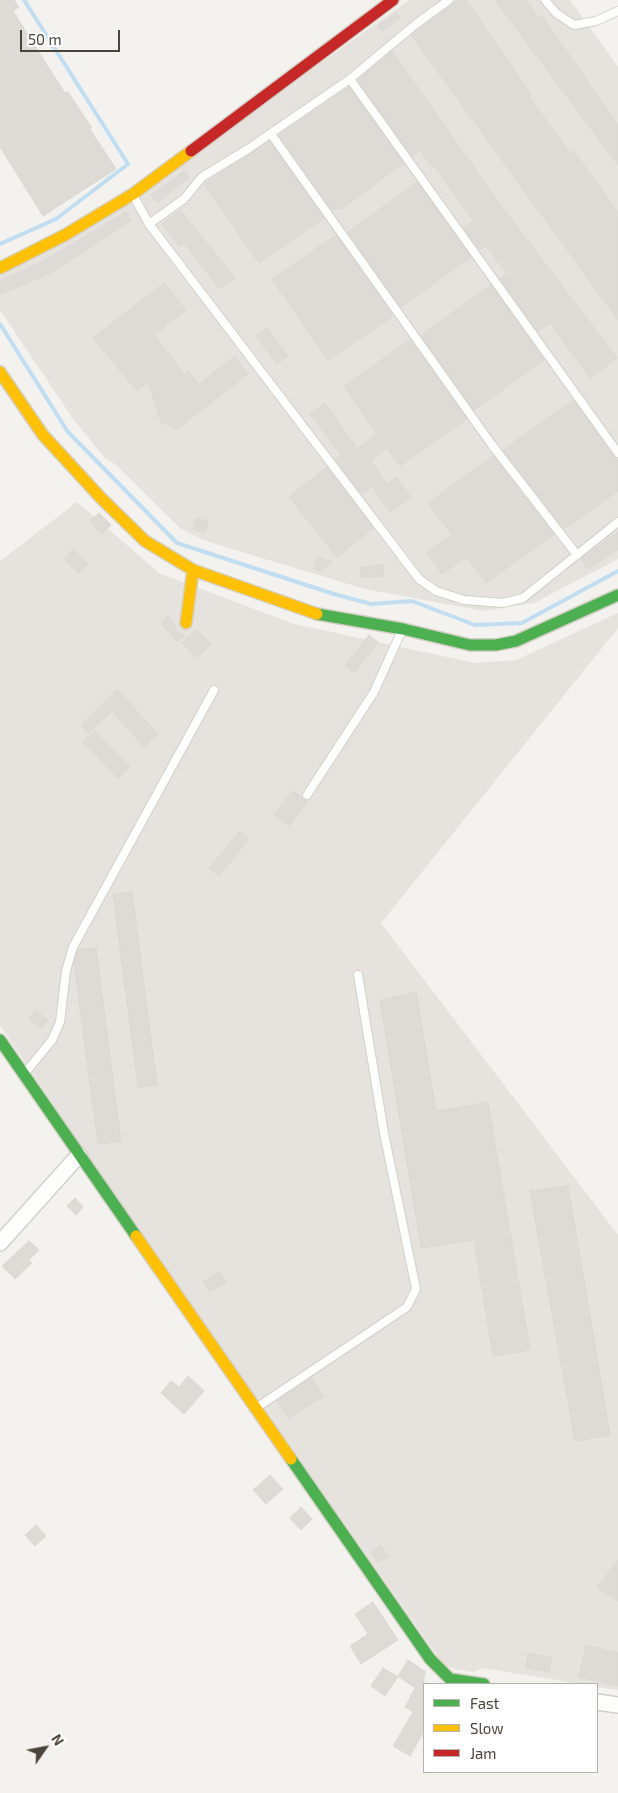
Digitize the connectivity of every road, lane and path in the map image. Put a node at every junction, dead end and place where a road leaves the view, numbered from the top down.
1 (393, 0) edge
2 (449, 0) edge
3 (545, 0) edge
4 (618, 11) edge
5 (350, 79) junction
6 (270, 134) junction
7 (132, 194) junction
8 (149, 224) junction
9 (0, 268) edge
10 (0, 372) edge
11 (618, 453) edge
12 (618, 522) edge
13 (577, 556) junction
14 (193, 570) junction
15 (618, 595) edge
16 (186, 623) dead end
17 (403, 629) junction
18 (214, 690) dead end
19 (307, 795) dead end
20 (358, 975) dead end
21 (0, 1040) edge
22 (23, 1074) junction
23 (79, 1155) junction
24 (0, 1243) edge
25 (256, 1408) junction
26 (477, 1683) edge
27 (598, 1702) edge
28 (618, 1706) edge

1 - 7 street
2 - 5 lane
3 - 4 lane
5 - 6 lane
5 - 11 lane
6 - 8 lane
6 - 13 lane
7 - 8 lane
7 - 9 street
8 - 13 lane
10 - 14 street
12 - 13 lane
14 - 16 street
14 - 17 street
15 - 17 street
17 - 19 lane
18 - 22 lane
20 - 25 lane
21 - 22 street
22 - 23 street
23 - 24 street
23 - 25 street
25 - 26 street
27 - 28 street

